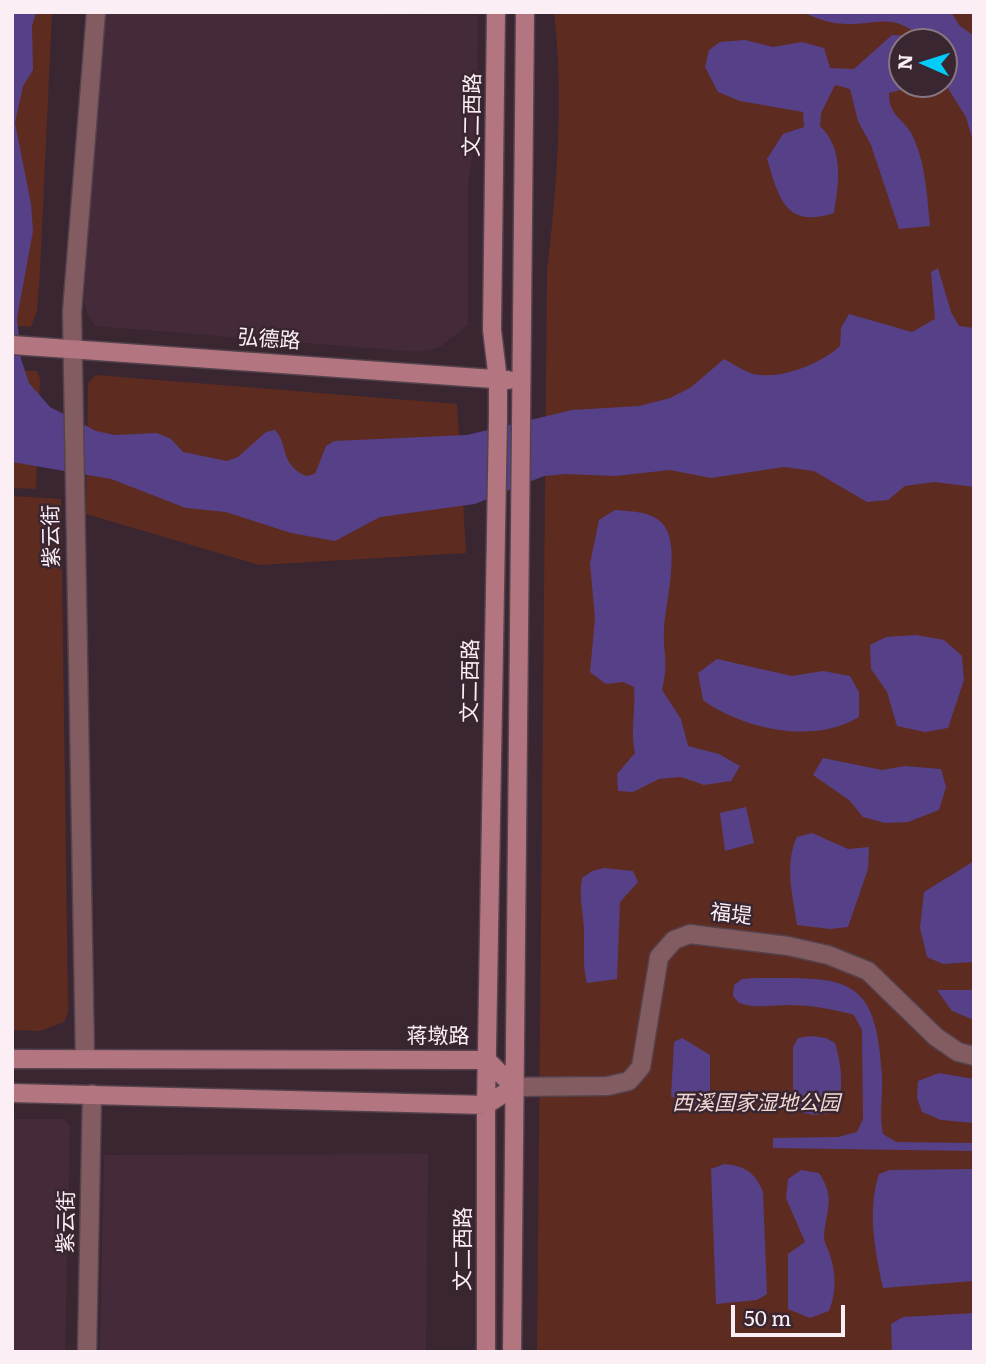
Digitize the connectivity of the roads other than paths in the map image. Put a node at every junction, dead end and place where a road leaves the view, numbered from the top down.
1 (96, 12) edge
2 (496, 12) edge
3 (525, 12) edge
4 (12, 345) edge
5 (72, 349) junction
6 (498, 380) junction
7 (523, 380) junction
8 (974, 1056) edge
9 (12, 1059) edge
10 (85, 1059) junction
11 (487, 1060) junction
12 (514, 1087) junction
13 (12, 1093) edge
14 (92, 1094) junction
15 (486, 1105) junction
16 (87, 1352) edge
17 (486, 1352) edge
18 (512, 1352) edge

1 - 5 street, 紫云街
2 - 6 main road, 文二西路
3 - 7 main road
4 - 5 main road, 弘德路
5 - 6 main road, 弘德路
5 - 10 street, 紫云街
6 - 7 main road, 弘德路
6 - 11 main road, 文二西路
7 - 12 main road
8 - 12 street, 福堤
9 - 10 main road, 蒋墩路
10 - 11 main road, 蒋墩路
11 - 12 main road, 蒋墩路
11 - 15 main road, 文二西路
12 - 15 main road
12 - 18 main road
13 - 14 main road
14 - 15 main road
14 - 16 street, 紫云街
15 - 17 main road, 文二西路

